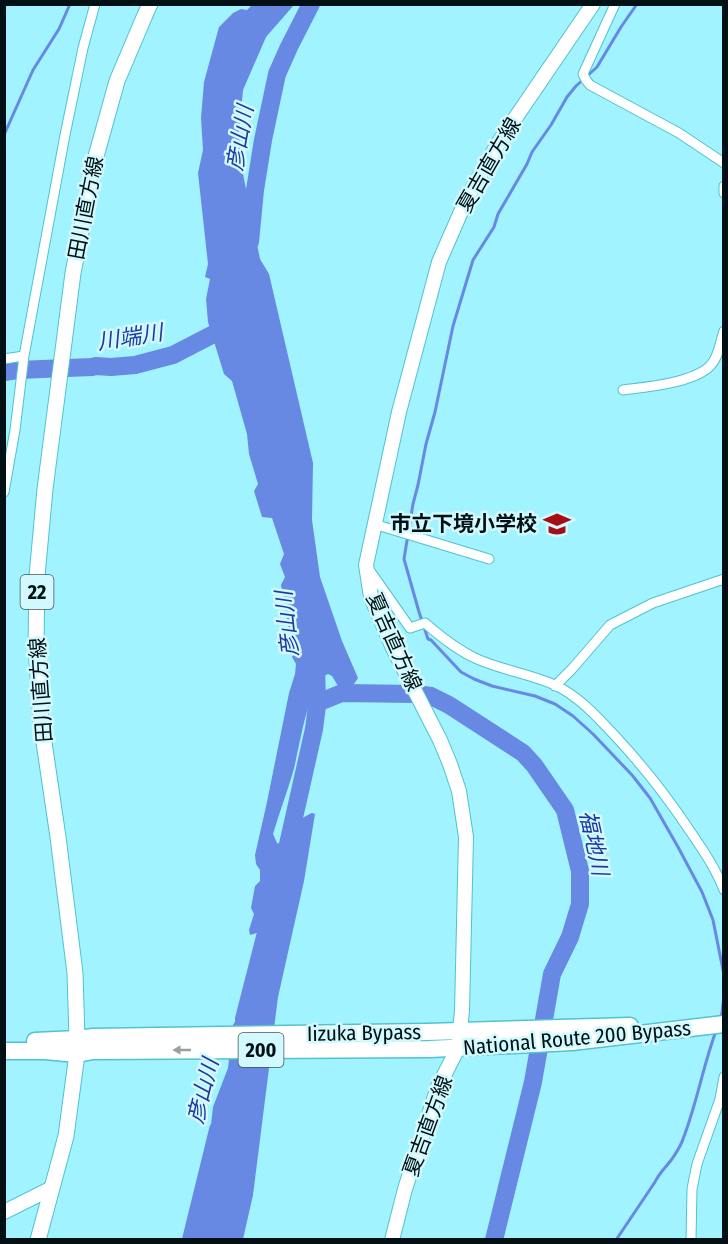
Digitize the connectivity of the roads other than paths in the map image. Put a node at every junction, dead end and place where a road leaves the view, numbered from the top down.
1 (95, 4) edge
2 (150, 4) edge
3 (593, 4) edge
4 (615, 4) edge
5 (723, 163) edge
6 (723, 186) edge
7 (723, 193) edge
8 (723, 331) edge
9 (24, 356) junction
10 (4, 359) edge
11 (623, 390) dead end
12 (4, 492) edge
13 (374, 524) junction
14 (489, 559) dead end
15 (366, 565) junction
16 (723, 579) edge
17 (555, 686) junction
18 (723, 890) edge
19 (723, 1014) edge
20 (695, 1023) junction
21 (723, 1024) edge
22 (460, 1030) junction
23 (491, 1038) junction
24 (4, 1041) edge
25 (85, 1045) junction
26 (458, 1048) junction
27 (4, 1051) edge
28 (723, 1077) edge
29 (52, 1188) junction
30 (4, 1212) edge
31 (38, 1239) edge
32 (392, 1239) edge
33 (691, 1239) edge

1 - 9 street
2 - 25 main road, 田川直方線 / 22
3 - 13 main road, 夏吉直方線
4 - 5 street
6 - 7 street
8 - 11 street
9 - 10 street
9 - 12 street
13 - 14 street
13 - 15 main road, 夏吉直方線
15 - 17 street
15 - 22 main road, 夏吉直方線
16 - 17 street
17 - 18 street
19 - 20 highway, 200
20 - 21 highway, National Route 200 Bypass / 200
20 - 23 highway, National Route 200 Bypass / 200
22 - 23 highway, Iizuka Bypass / 200
22 - 25 highway, Iizuka Bypass / 200
22 - 26 main road, 夏吉直方線
23 - 26 highway, National Route 200 Bypass / 200
24 - 25 highway, Iizuka Bypass / 200
26 -> 25 highway, National Route 200 Bypass / 200
25 - 27 highway, 200
25 - 29 main road, 田川直方線 / 22
26 - 32 main road, 夏吉直方線
28 - 33 street
29 - 30 main road
29 - 31 main road, 田川直方線 / 22

